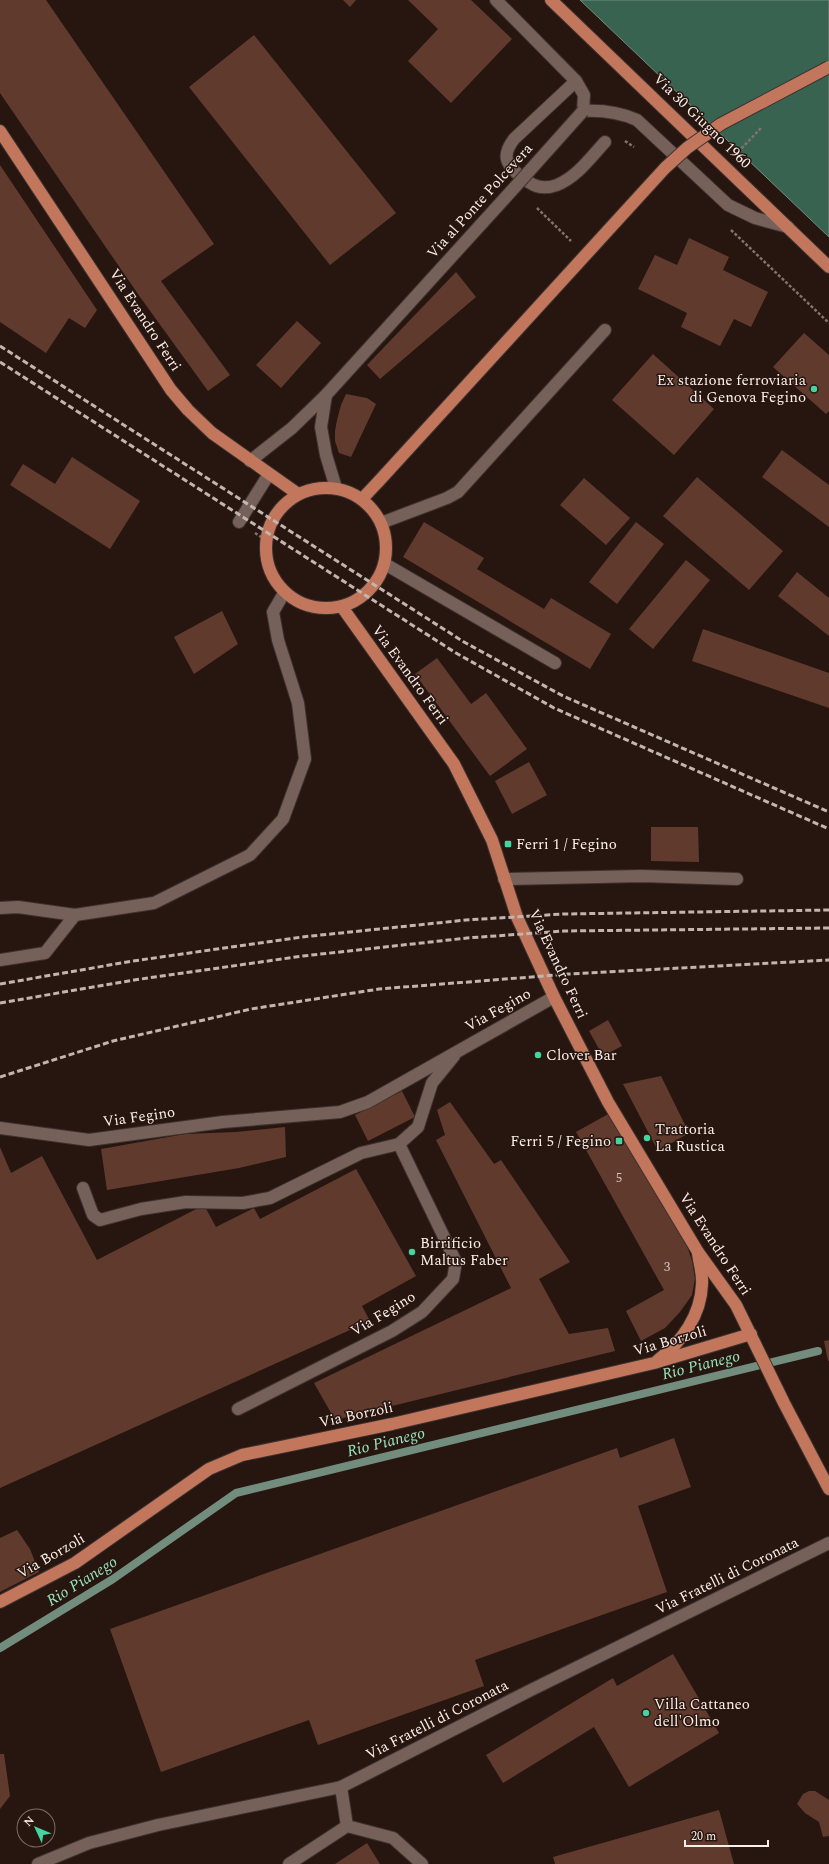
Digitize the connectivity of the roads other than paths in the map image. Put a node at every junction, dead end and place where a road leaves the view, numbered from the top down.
1 (496, 0) edge
2 (552, 0) edge
3 (829, 67) edge
4 (576, 81) junction
5 (583, 111) junction
6 (0, 131) edge
7 (605, 142) dead end
8 (788, 227) junction
9 (829, 266) edge
10 (605, 330) dead end
11 (326, 395) junction
12 (250, 461) junction
13 (269, 474) junction
14 (336, 488) junction
15 (298, 494) junction
16 (362, 499) junction
17 (238, 522) dead end
18 (382, 523) junction
19 (385, 564) junction
20 (284, 592) junction
21 (342, 607) junction
22 (555, 663) dead end
23 (504, 879) junction
24 (737, 879) dead end
25 (0, 908) edge
26 (75, 915) junction
27 (0, 960) edge
28 (554, 997) junction
29 (458, 1051) junction
30 (0, 1128) edge
31 (399, 1144) junction
32 (83, 1188) dead end
33 (698, 1252) junction
34 (751, 1334) junction
35 (654, 1363) junction
36 (238, 1409) dead end
37 (829, 1489) edge
38 (829, 1543) edge
39 (0, 1602) edge
40 (341, 1787) junction
41 (347, 1826) junction
42 (38, 1864) edge
43 (289, 1864) edge
44 (422, 1864) edge

1 - 4 street
2 - 8 main road, Via 30 Giugno 1960
3 - 16 main road, bridge
4 - 5 street
4 - 7 street
5 - 8 street
5 - 11 street, Via al Ponte Polcevera, bridge
6 - 12 main road, Via Evandro Ferri
8 - 9 main road, Via 30 Giugno 1960
10 - 18 street
11 - 12 street, Via al Ponte Polcevera
11 - 14 street
12 - 13 main road, Via Evandro Ferri
13 - 15 main road, Via Evandro Ferri
13 - 17 street
14 - 15 main road
14 - 16 main road
15 - 20 main road
16 - 18 main road
18 - 19 main road
19 - 21 main road
19 - 22 street
20 - 21 main road
20 - 26 street
21 - 23 main road, Via Evandro Ferri
23 - 24 street
23 - 28 main road, Via Evandro Ferri
25 - 26 street
26 - 27 street
28 - 29 street, Via Fegino
28 - 33 main road, Via Evandro Ferri
29 - 30 street, Via Fegino
29 - 31 street, Via Fegino
31 - 32 street
31 - 36 street, Via Fegino
33 - 34 main road, Via Evandro Ferri
33 - 35 main road
34 - 35 main road, Via Borzoli
34 - 37 main road, Via Evandro Ferri
35 - 39 main road, Via Borzoli
38 - 40 street, Via Fratelli di Coronata
40 - 41 street
40 - 42 street, Via Fratelli di Coronata
41 - 43 street
41 - 44 street

